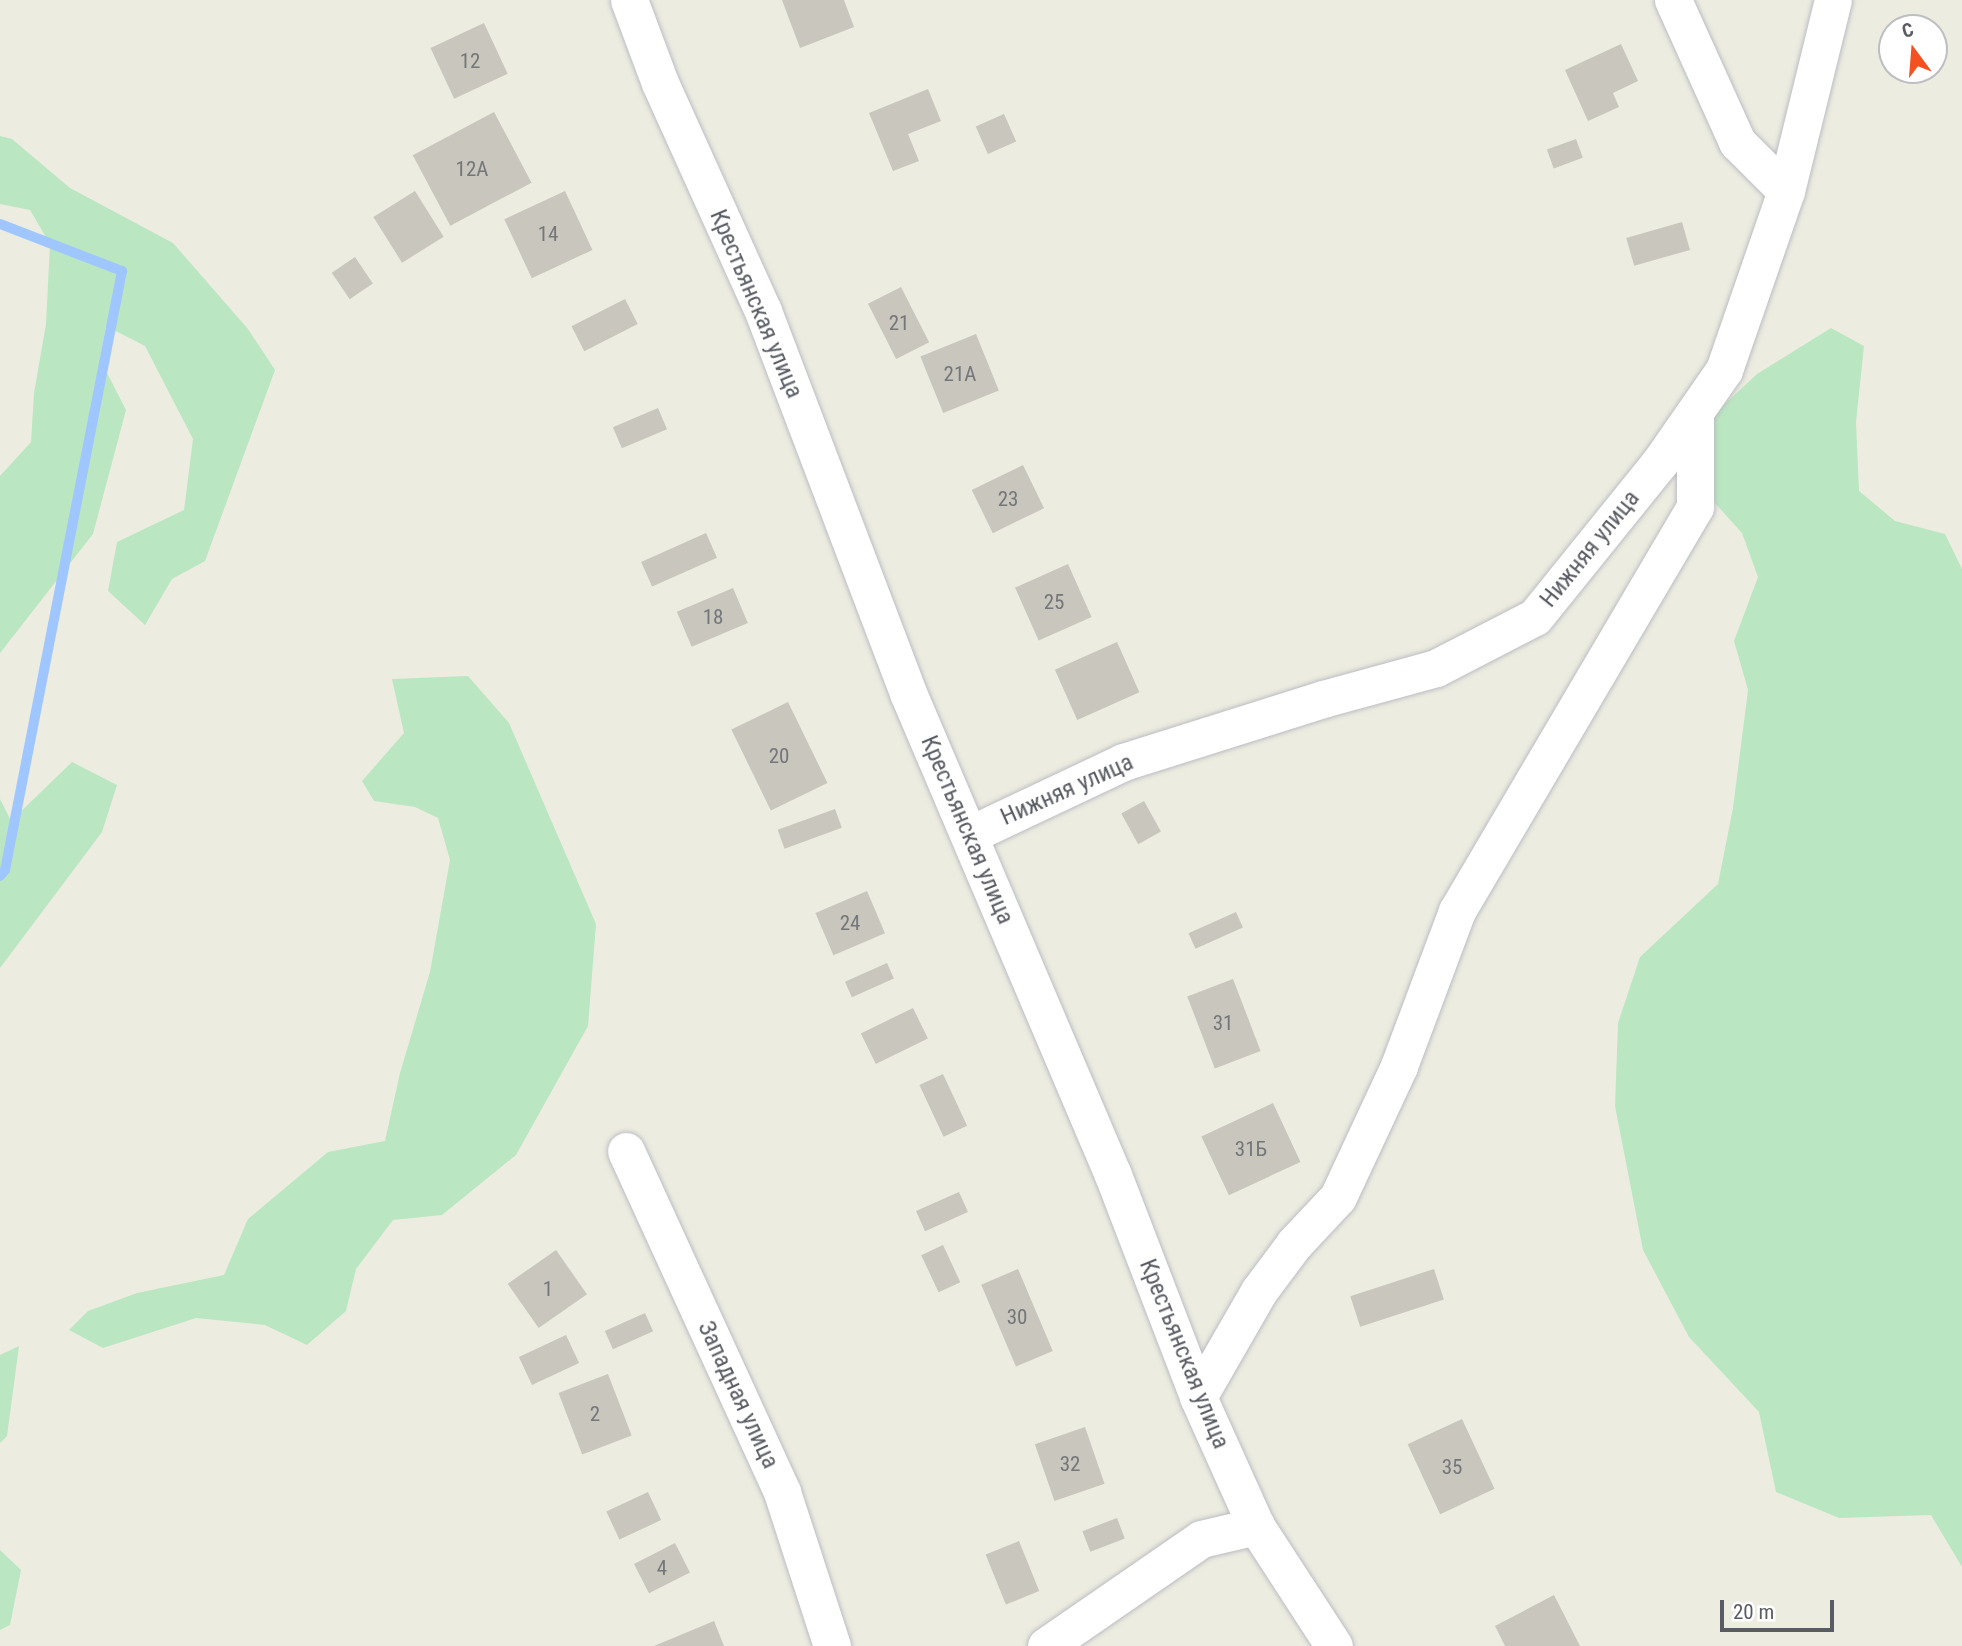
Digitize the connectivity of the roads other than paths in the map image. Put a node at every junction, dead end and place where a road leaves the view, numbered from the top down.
1 (629, 0) edge
2 (1673, 0) edge
3 (1833, 0) edge
4 (1786, 191) junction
5 (1695, 413) junction
6 (971, 834) junction
7 (626, 1151) dead end
8 (1198, 1398) junction
9 (1256, 1526) junction
10 (832, 1646) edge
11 (1046, 1646) edge
12 (1334, 1646) edge

1 - 6 street, Крестьянская улица
2 - 4 street
3 - 4 street, Нижняя улица
4 - 5 street, Нижняя улица
5 - 6 street, Нижняя улица
5 - 8 street
6 - 8 street, Крестьянская улица
7 - 10 street, Западная улица
8 - 9 street, Крестьянская улица
9 - 11 street
9 - 12 street, Крестьянская улица

